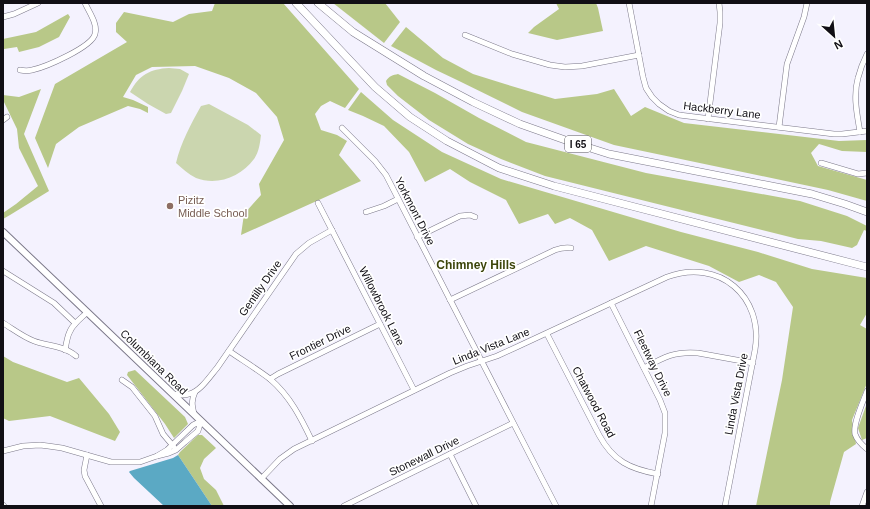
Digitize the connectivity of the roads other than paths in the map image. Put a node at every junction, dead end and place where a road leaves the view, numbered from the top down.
1 (38, 3) edge
2 (84, 3) edge
3 (296, 3) edge
4 (318, 3) edge
5 (629, 3) edge
6 (719, 3) edge
7 (807, 3) edge
8 (3, 17) edge
9 (465, 35) dead end
10 (867, 54) edge
11 (639, 56) junction
12 (20, 70) dead end
13 (708, 119) junction
14 (779, 127) junction
15 (342, 128) dead end
16 (867, 131) edge
17 (860, 132) junction
18 (821, 163) dead end
19 (867, 173) edge
20 (398, 199) junction
21 (318, 203) dead end
22 (366, 212) dead end
23 (867, 212) edge
24 (475, 217) dead end
25 (332, 230) junction
26 (3, 232) edge
27 (417, 236) junction
28 (571, 248) dead end
29 (867, 267) edge
30 (3, 271) edge
31 (739, 290) joint
32 (450, 300) junction
33 (611, 303) junction
34 (87, 312) junction
35 (3, 323) edge
36 (75, 323) junction
37 (380, 324) junction
38 (547, 334) junction
39 (65, 350) junction
40 (229, 351) junction
41 (76, 356) dead end
42 (482, 361) junction
43 (753, 363) junction
44 (644, 368) junction
45 (270, 379) junction
46 (122, 380) dead end
47 (414, 390) junction
48 (867, 391) edge
49 (195, 392) junction
50 (173, 394) junction
51 (194, 414) junction
52 (201, 421) junction
53 (513, 423) junction
54 (312, 440) junction
55 (174, 447) junction
56 (867, 449) edge
57 (3, 451) edge
58 (450, 454) junction
59 (87, 455) junction
60 (658, 474) junction
61 (261, 479) junction
62 (867, 492) edge
63 (101, 506) edge
64 (290, 506) edge
65 (344, 506) edge
66 (476, 506) edge
67 (556, 506) edge
68 (651, 506) edge
69 (725, 506) edge
70 (862, 506) edge

1 - 8 street
2 - 12 street
3 - 29 highway
4 - 23 highway, I 65
5 - 11 street, Hackberry Lane
6 - 13 street
7 - 14 street
9 - 11 street
10 - 17 street
11 - 13 street, Hackberry Lane
13 - 14 street, Hackberry Lane
14 - 17 street, Hackberry Lane
15 - 20 street, Yorkmont Drive
16 - 17 street, Hackberry Lane
18 - 19 street
20 - 22 street
20 - 27 street, Yorkmont Drive
21 - 25 street
24 - 27 street
25 - 37 street, Willowbrook Lane
25 - 40 street, Gentilly Drive
26 - 34 main road, Columbiana Road
27 - 32 street, Yorkmont Drive
28 - 32 street
30 - 36 street
31 - 33 street, Linda Vista Lane
31 - 43 street, Linda Vista Drive
32 - 42 street, Yorkmont Drive
33 - 38 street, Linda Vista Lane
33 - 44 street, Fleetway Drive
34 - 36 street
34 - 50 main road, Columbiana Road
35 - 39 street
36 - 39 street
37 - 45 street, Frontier Drive
37 - 47 street, Willowbrook Lane
38 - 42 street, Linda Vista Lane
38 - 60 street, Chatwood Road
39 - 41 street
40 - 45 street
40 - 49 street, Gentilly Drive
42 - 47 street, Linda Vista Lane
42 - 53 street, Yorkmont Drive
43 - 44 street
43 - 69 street, Linda Vista Drive
44 - 60 street, Fleetway Drive
45 - 54 street
46 - 55 street
47 - 54 street, Linda Vista Lane
48 - 56 street
49 - 50 street
49 - 51 street
50 - 51 main road, Columbiana Road
51 - 52 main road, Columbiana Road
52 - 55 street
52 - 61 main road, Columbiana Road
53 - 58 street, Stonewall Drive
53 - 67 street, Yorkmont Drive
54 - 61 street, Linda Vista Lane
55 - 59 street
57 - 59 street
58 - 65 street, Stonewall Drive
58 - 66 street
59 - 63 street
60 - 68 street, Fleetway Drive
61 - 64 main road, Columbiana Road
62 - 70 street

